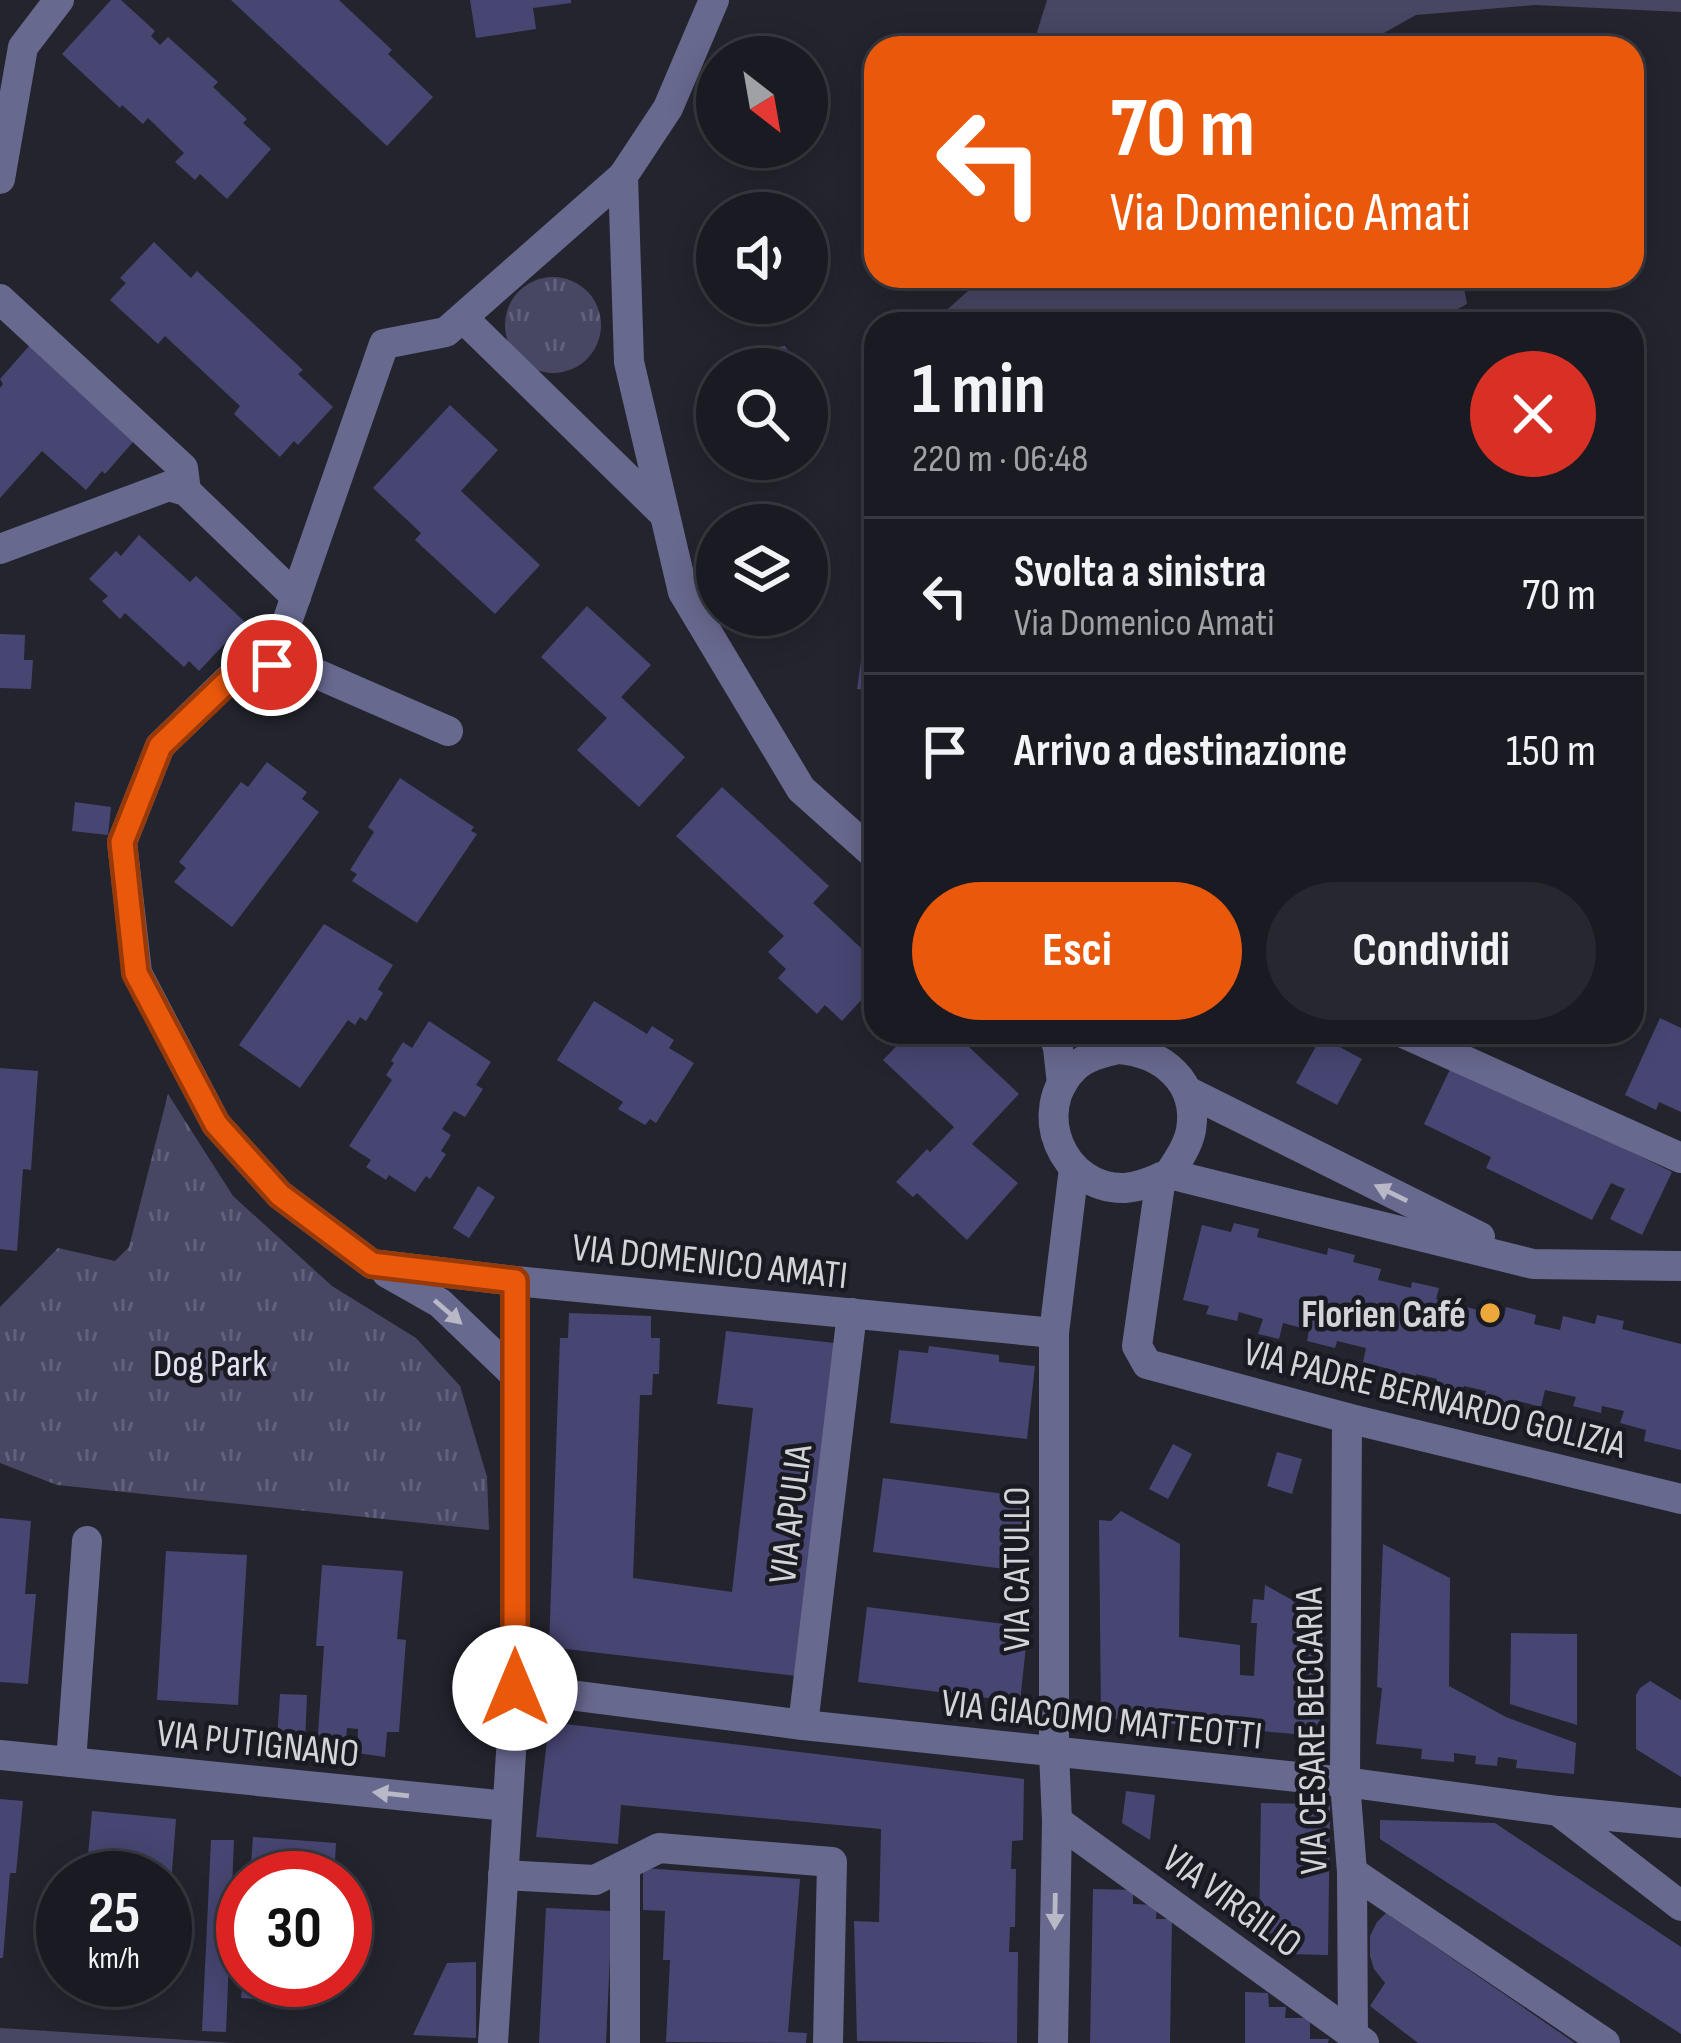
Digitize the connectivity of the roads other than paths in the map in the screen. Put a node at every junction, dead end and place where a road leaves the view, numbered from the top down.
1 (59, 0) edge
2 (714, 0) edge
3 (623, 176) junction
4 (0, 179) edge
5 (0, 299) edge
6 (463, 318) junction
7 (186, 491) junction
8 (664, 514) junction
9 (0, 549) edge
10 (296, 597) junction
11 (272, 665) junction
12 (448, 731) dead end
13 (864, 845) edge
14 (1056, 1044) edge
15 (1109, 1044) edge
16 (1428, 1044) edge
17 (1118, 1049) junction
18 (1062, 1084) junction
19 (1186, 1091) junction
20 (1681, 1158) edge
21 (1074, 1168) junction
22 (1165, 1175) junction
23 (372, 1264) junction
24 (1533, 1264) junction
25 (1681, 1266) edge
26 (515, 1281) junction
27 (853, 1313) junction
28 (1054, 1333) junction
29 (513, 1373) junction
30 (1347, 1418) junction
31 (1681, 1498) edge
32 (87, 1541) dead end
33 (515, 1688) junction
34 (803, 1725) junction
35 (1054, 1752) junction
36 (0, 1755) edge
37 (71, 1762) junction
38 (1346, 1782) junction
39 (508, 1806) junction
40 (1558, 1811) junction
41 (1057, 1821) junction
42 (1681, 1823) edge
43 (625, 1866) junction
44 (1352, 1872) junction
45 (503, 1874) junction
46 (1681, 1906) edge
47 (1356, 2040) edge
48 (493, 2043) edge
49 (625, 2043) edge
50 (828, 2043) edge
51 (1053, 2043) edge
52 (1605, 2043) edge

1 - 4 street
2 - 3 street
3 - 6 street
3 - 8 street
5 - 7 street
6 - 8 street
6 - 10 street
7 - 9 street
7 - 10 street
8 - 13 street
10 - 11 street
11 - 12 street
11 - 23 street
14 - 18 street
15 - 17 street
16 - 20 street
17 - 18 street
17 - 19 street
18 - 21 street
19 - 22 street
24 -> 19 street
21 - 22 street
21 - 28 street, VIA CATULLO
22 - 24 street
22 - 30 street, VIA PADRE BERNARDO GOLIZIA
23 - 26 street, VIA DOMENICO AMATI
23 -> 29 street
24 - 25 street
26 - 27 street, VIA DOMENICO AMATI
26 - 29 street
27 - 28 street, VIA DOMENICO AMATI
27 - 34 street, VIA APULIA
28 - 35 street, VIA CATULLO
29 - 33 street
30 - 31 street, VIA PADRE BERNARDO GOLIZIA
30 - 38 street, VIA CESARE BECCARIA
32 - 37 street
33 - 34 street, VIA GIACOMO MATTEOTTI
33 - 39 street
34 - 35 street, VIA GIACOMO MATTEOTTI
35 - 38 street, VIA GIACOMO MATTEOTTI
35 - 41 street, VIA CATULLO
36 - 37 street, VIA PUTIGNANO
39 -> 37 street, VIA PUTIGNANO
38 - 40 street, VIA GIACOMO MATTEOTTI
38 - 44 street, VIA CESARE BECCARIA
39 - 45 street
40 - 42 street, VIA GIACOMO MATTEOTTI
40 - 46 street
41 - 47 street, VIA VIRGILIO
41 -> 51 street, VIA CATULLO
43 - 45 street
43 - 49 street
43 - 50 street
44 - 47 street, VIA CESARE BECCARIA
44 - 52 street
45 - 48 street

